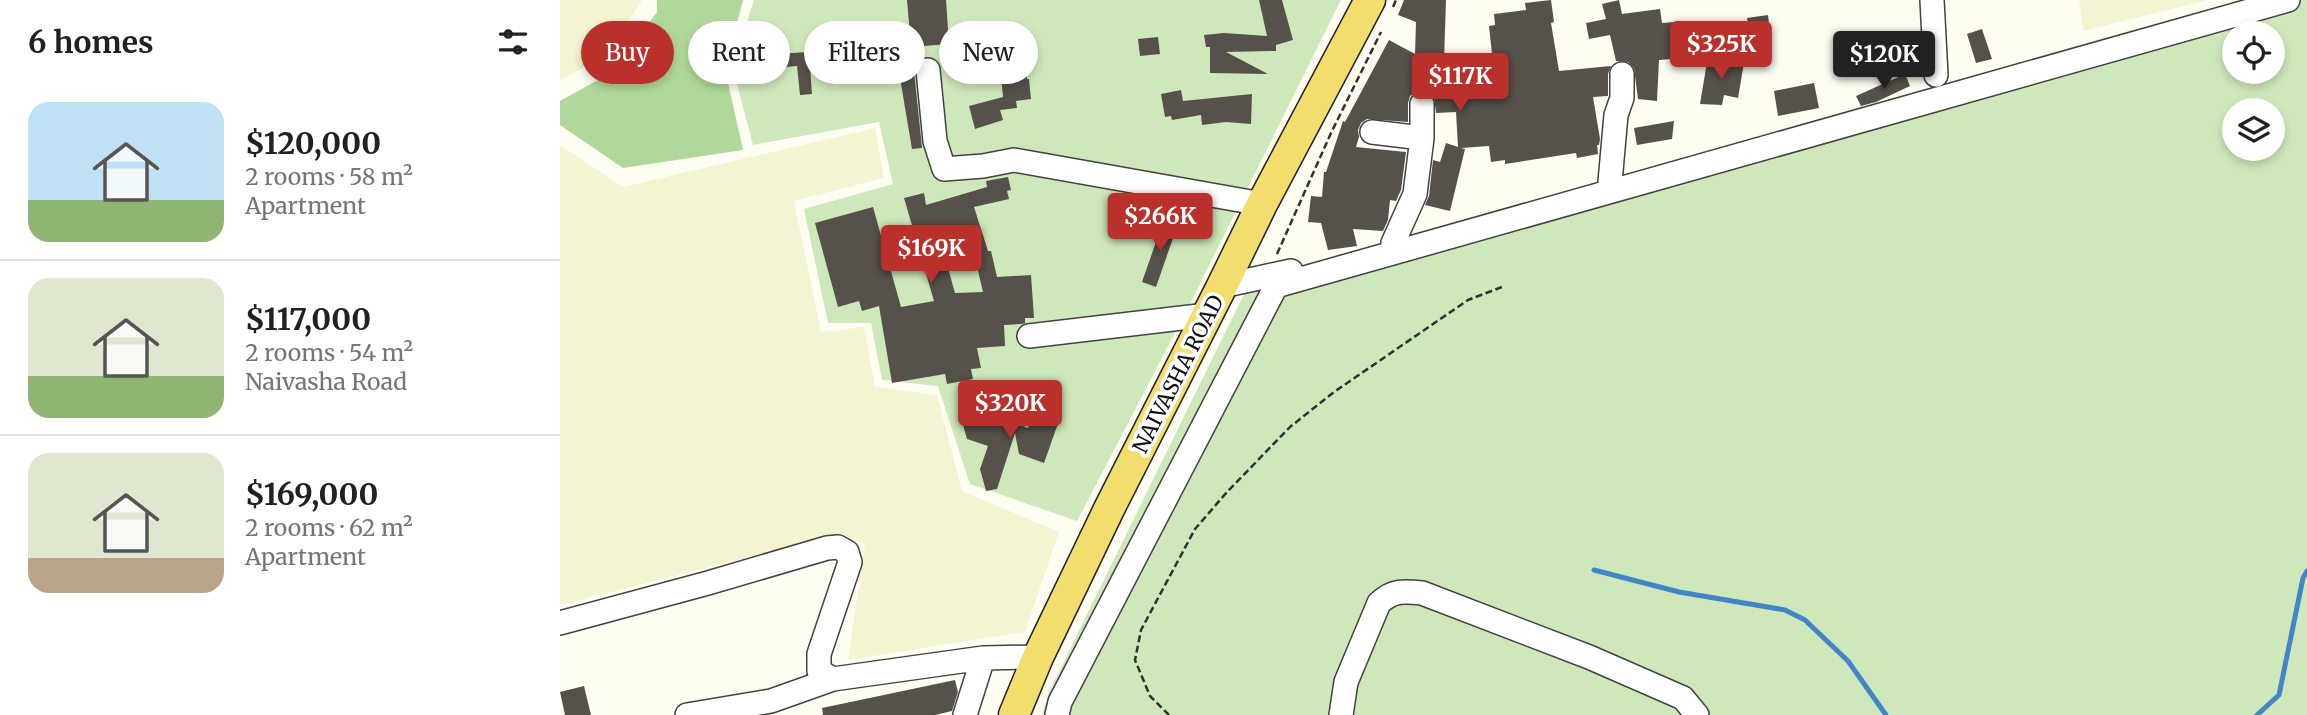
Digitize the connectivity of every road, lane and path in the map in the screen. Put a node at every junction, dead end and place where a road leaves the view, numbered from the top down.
1 (1370, 0) edge
2 (1932, 0) edge
3 (2288, 0) edge
4 (928, 70) dead end
5 (1622, 74) dead end
6 (1936, 75) dead end
7 (1422, 104) dead end
8 (1805, 125) dead end
9 (1371, 132) dead end
10 (1422, 138) junction
11 (1611, 182) junction
12 (1262, 204) junction
13 (1393, 243) junction
14 (1222, 286) junction
15 (1502, 287) dead end
16 (1208, 315) junction
17 (1029, 336) dead end
18 (560, 623) edge
19 (1038, 657) junction
20 (983, 658) junction
21 (833, 679) junction
22 (687, 715) edge
23 (965, 715) edge
24 (1014, 715) edge
25 (1057, 715) edge
26 (1169, 715) edge
27 (1341, 715) edge
28 (1697, 715) edge

1 - 12 main road, NAIVASHA ROAD
2 - 6 street
3 - 25 street
4 - 12 street
5 - 11 street
7 - 10 street
8 - 11 street
9 - 10 street
10 - 13 street
11 - 13 street
12 - 14 main road, NAIVASHA ROAD
13 - 14 street
14 - 16 main road, NAIVASHA ROAD
15 - 26 path
16 - 17 street
16 - 19 main road, NAIVASHA ROAD
18 - 21 street
19 - 20 street
19 - 24 main road, NAIVASHA ROAD
20 - 21 street
20 - 23 street
21 - 22 street
27 - 28 street

